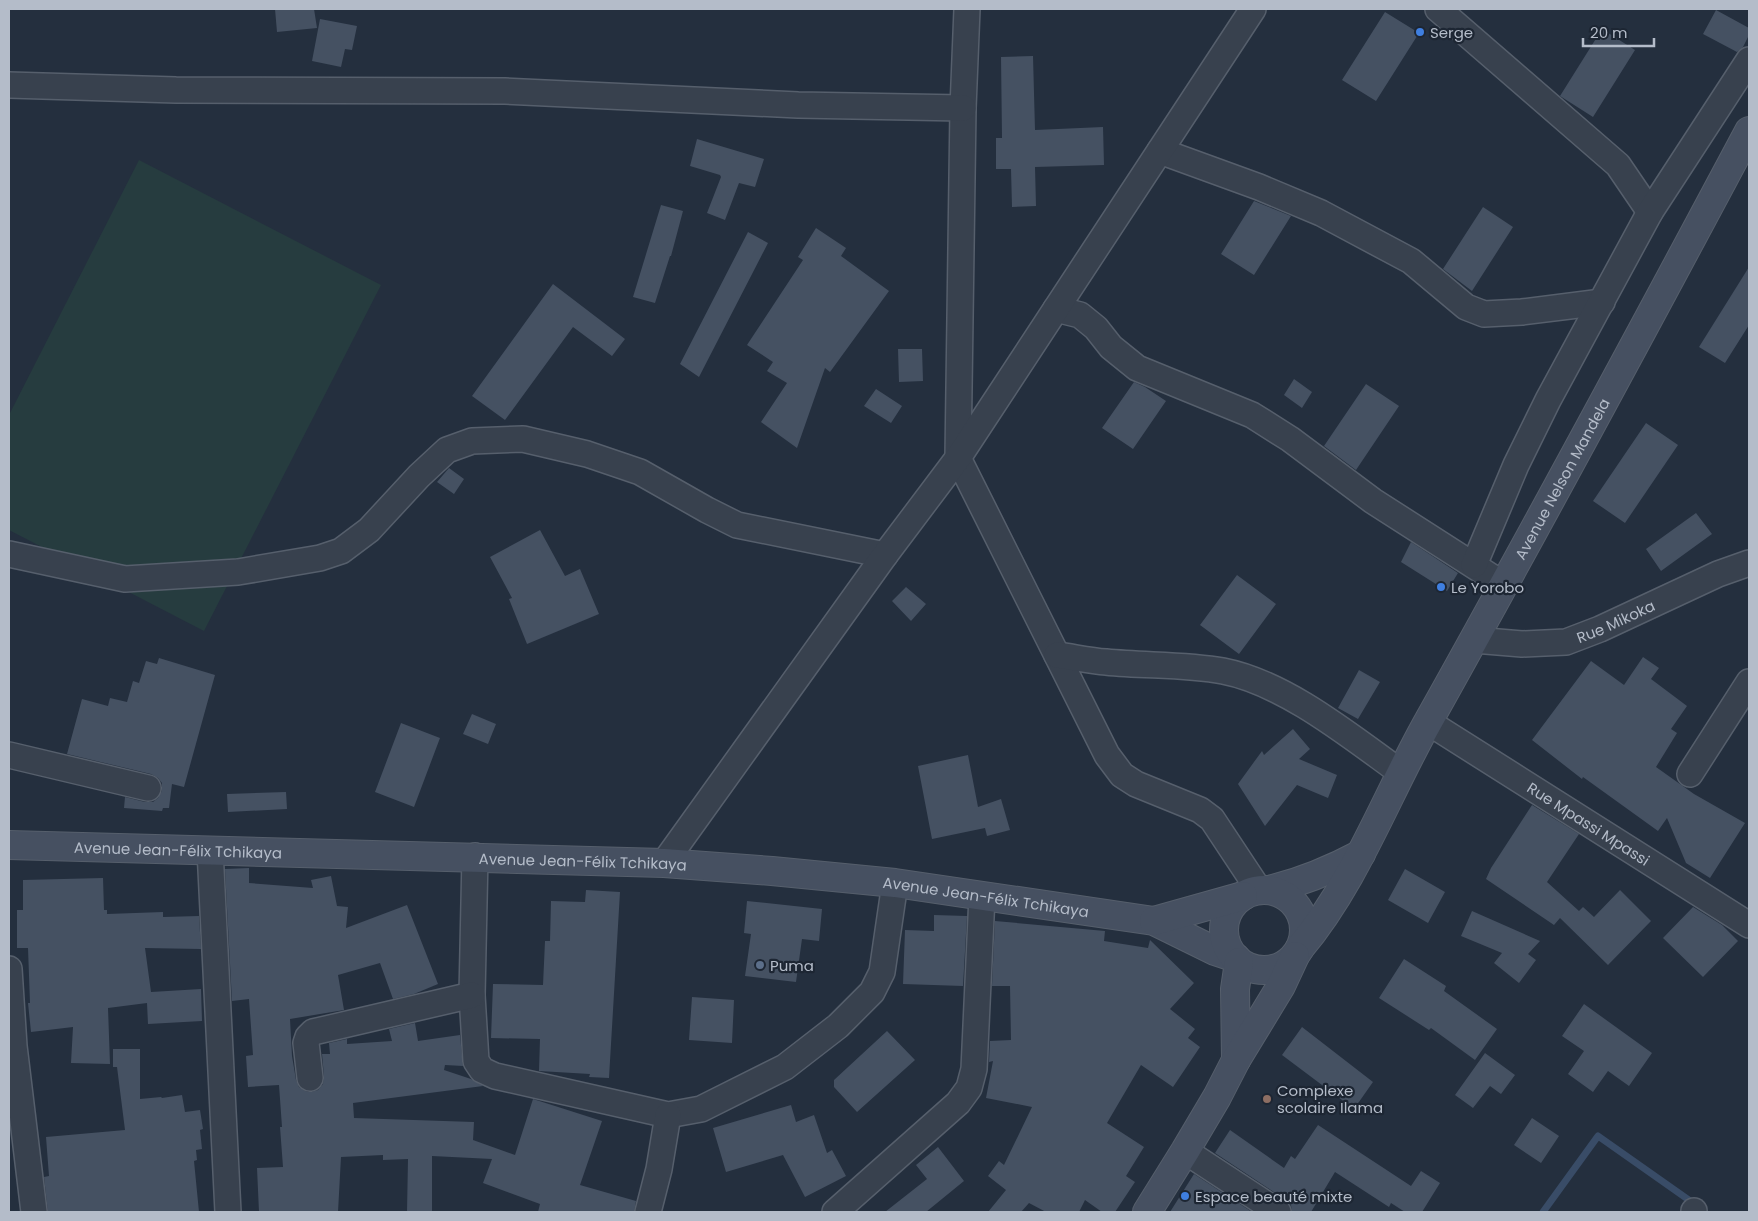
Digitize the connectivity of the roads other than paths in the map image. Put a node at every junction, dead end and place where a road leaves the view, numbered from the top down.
1 (967, 9) edge
2 (1253, 9) edge
3 (1438, 9) edge
4 (1749, 60) edge
5 (9, 85) edge
6 (962, 108) junction
7 (1749, 131) edge
8 (1160, 151) junction
9 (1650, 212) junction
10 (1602, 302) junction
11 (1056, 309) junction
12 (958, 458) junction
13 (9, 554) edge
14 (886, 555) junction
15 (1749, 563) edge
16 (1474, 566) junction
17 (1504, 585) junction
18 (1474, 640) junction
19 (1057, 655) junction
20 (1749, 682) edge
21 (1428, 722) junction
22 (9, 755) edge
23 (1400, 772) junction
24 (1690, 774) dead end
25 (148, 788) dead end
26 (9, 845) edge
27 (210, 850) junction
28 (1361, 854) junction
29 (475, 856) junction
30 (664, 862) junction
31 (895, 883) junction
32 (1257, 892) junction
33 (982, 896) junction
34 (1154, 921) junction
35 (1749, 925) edge
36 (1297, 952) junction
37 (1238, 960) junction
38 (9, 968) edge
39 (472, 995) junction
40 (1236, 1060) junction
41 (310, 1078) dead end
42 (668, 1115) junction
43 (1185, 1151) junction
44 (34, 1212) edge
45 (228, 1212) edge
46 (648, 1212) edge
47 (835, 1212) edge
48 (1147, 1212) edge
49 (1278, 1212) edge

1 - 6 street
2 - 8 street
3 - 9 street
4 - 9 street
5 - 6 street
6 - 12 street
7 - 17 street, Avenue Nelson Mandela
8 - 10 street
8 - 11 street
9 - 10 street
10 - 16 street
11 - 12 street
11 - 16 street
12 - 14 street
12 - 19 street
13 - 14 street
14 - 30 street
15 - 18 street, Rue Mikoka
16 - 17 street
17 - 18 street, Avenue Nelson Mandela
18 - 21 street, Avenue Nelson Mandela
19 - 23 street
19 - 32 street
20 - 24 street
21 - 23 street, Avenue Nelson Mandela
21 - 35 street, Rue Mpassi Mpassi
22 - 25 street
23 - 28 street, Avenue Nelson Mandela
26 - 27 street, Avenue Jean-Félix Tchikaya
27 - 29 street, Avenue Jean-Félix Tchikaya
27 - 45 street
28 - 32 street, Avenue Jean-Félix Tchikaya
28 - 36 street, Avenue Nelson Mandela
29 - 30 street, Avenue Jean-Félix Tchikaya
29 - 39 street
30 - 31 street, Avenue Jean-Félix Tchikaya
31 - 33 street, Avenue Jean-Félix Tchikaya
31 - 42 street
32 - 34 street, Avenue Jean-Félix Tchikaya
32 - 36 street
32 - 37 street
33 - 34 street, Avenue Jean-Félix Tchikaya
33 - 47 street
34 - 37 street, Avenue Jean-Félix Tchikaya
36 - 37 street
36 - 40 street
37 - 40 street
38 - 44 street
39 - 41 street
39 - 42 street
40 - 43 street
42 - 46 street
43 - 48 street
43 - 49 street

